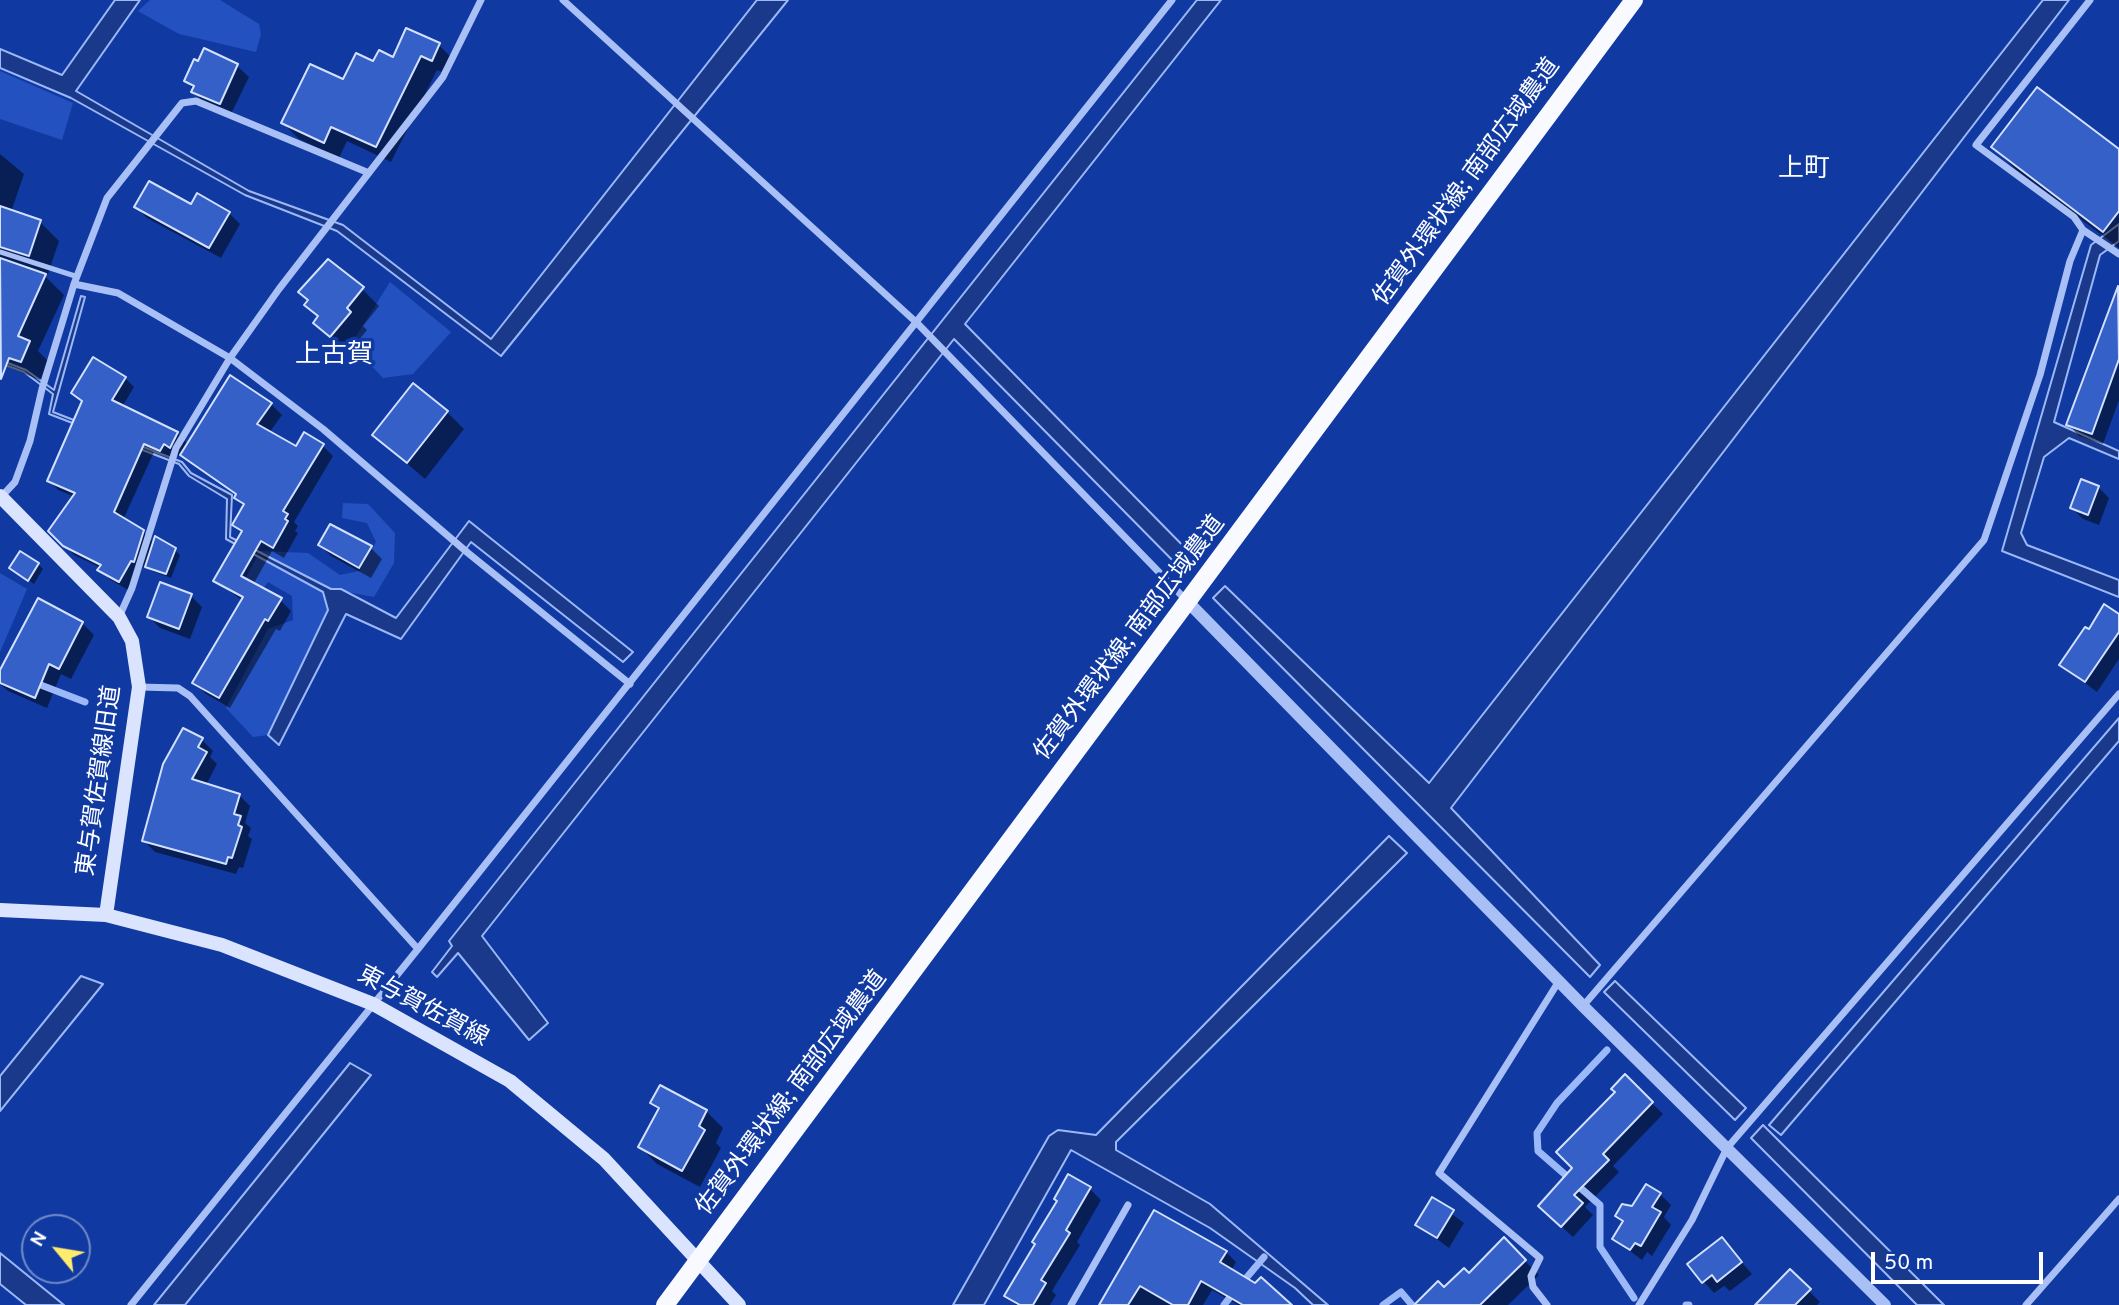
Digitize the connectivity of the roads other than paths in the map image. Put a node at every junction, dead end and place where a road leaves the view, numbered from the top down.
1 (481, 0) edge
2 (563, 0) edge
3 (1172, 0) edge
4 (1634, 0) edge
5 (2090, 0) edge
6 (369, 173) junction
7 (2083, 230) junction
8 (0, 252) edge
9 (2117, 252) edge
10 (74, 280) junction
11 (917, 323) junction
12 (230, 358) junction
13 (0, 496) edge
14 (1189, 603) junction
15 (119, 617) junction
16 (630, 684) junction
17 (139, 687) junction
18 (2119, 694) edge
19 (0, 910) edge
20 (106, 915) junction
21 (418, 949) junction
22 (1559, 981) junction
23 (373, 1004) junction
24 (1583, 1006) junction
25 (1727, 1148) junction
26 (2119, 1199) edge
27 (1128, 1205) dead end
28 (700, 1261) junction
29 (131, 1305) edge
30 (665, 1305) edge
31 (739, 1305) edge
32 (1071, 1305) edge
33 (1547, 1305) edge
34 (1639, 1305) edge
35 (1885, 1305) edge
36 (2026, 1305) edge

1 - 6 street
2 - 11 street
3 - 11 street
4 - 14 main road, 佐賀外環状線; 南部広域農道
5 - 7 street
6 - 10 street
6 - 12 street
7 - 9 street
7 - 24 street
8 - 10 lane
10 - 12 street
10 - 13 street
11 - 14 street
11 - 16 street
12 - 15 street
12 - 16 street
13 - 15 main road, 東与賀佐賀線旧道
14 - 22 street
14 - 28 main road, 佐賀外環状線; 南部広域農道
15 - 17 main road, 東与賀佐賀線旧道
16 - 21 street
17 - 20 main road, 東与賀佐賀線旧道
17 - 21 street
18 - 25 street
19 - 20 main road, 東与賀佐賀線
20 - 23 main road, 東与賀佐賀線
21 - 23 street
22 - 24 street
22 - 33 street
23 - 28 main road, 東与賀佐賀線
23 - 29 street
24 - 25 street
25 - 34 street
25 - 35 street
26 - 36 street
27 - 32 street
28 - 30 main road, 佐賀外環状線; 南部広域農道
28 - 31 main road, 東与賀佐賀線

